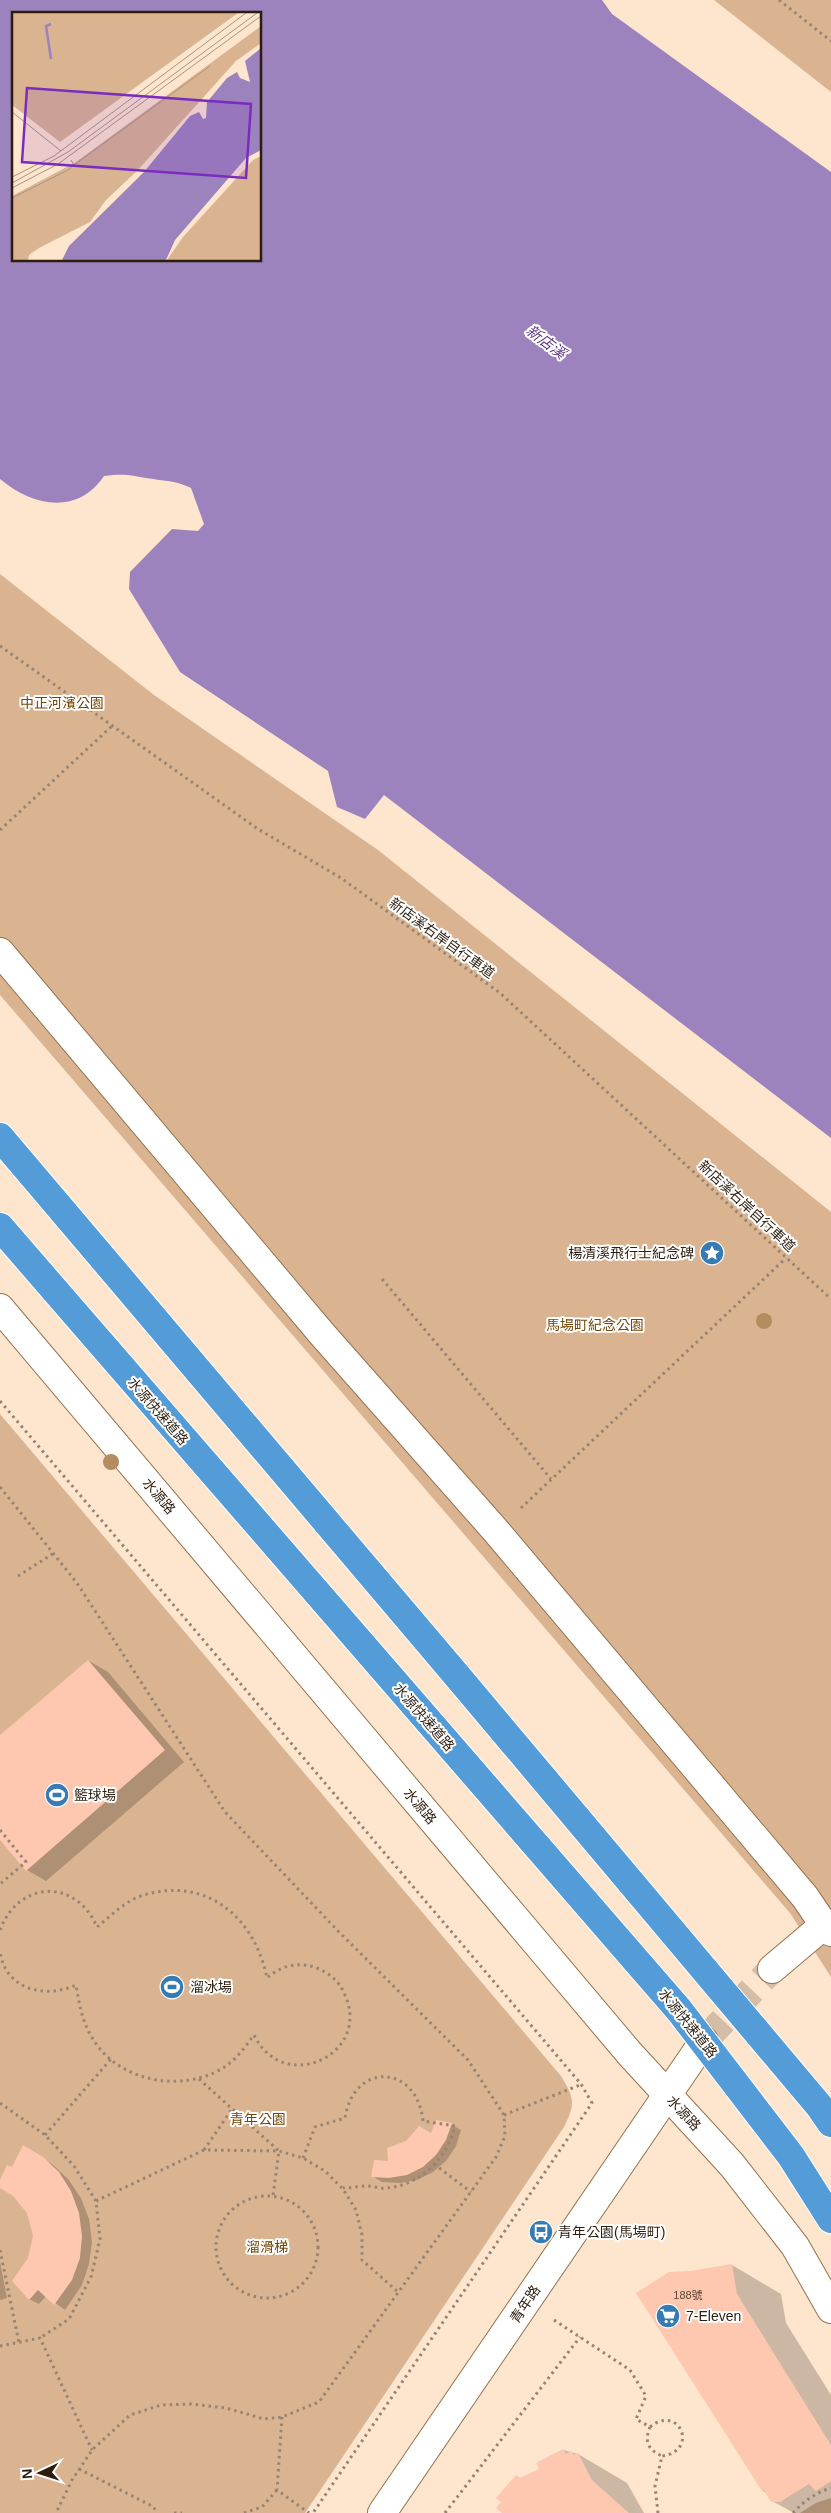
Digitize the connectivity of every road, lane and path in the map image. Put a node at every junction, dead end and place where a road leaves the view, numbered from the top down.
1 (779, 0) edge
2 (831, 41) edge
3 (0, 646) edge
4 (112, 726) junction
5 (0, 830) edge
6 (0, 952) edge
7 (0, 1137) edge
8 (0, 1227) edge
9 (786, 1258) junction
10 (382, 1279) dead end
11 (831, 1299) edge
12 (0, 1308) edge
13 (0, 1401) edge
14 (551, 1479) junction
15 (0, 1487) edge
16 (496, 1531) junction
17 (54, 1553) junction
18 (18, 1576) dead end
19 (0, 1830) edge
20 (0, 1884) edge
21 (828, 1929) edge
22 (0, 1930) edge
23 (0, 1952) edge
24 (772, 1969) tunnel mouth
25 (704, 2041) junction
26 (111, 2059) junction
27 (198, 2078) junction
28 (581, 2084) junction
29 (667, 2095) junction
30 (0, 2103) edge
31 (232, 2109) junction
32 (504, 2115) junction
33 (831, 2124) edge
34 (45, 2135) junction
35 (204, 2150) junction
36 (279, 2151) junction
37 (303, 2158) junction
38 (434, 2164) junction
39 (343, 2188) junction
40 (471, 2192) junction
41 (273, 2196) junction
42 (96, 2201) junction
43 (831, 2219) edge
44 (0, 2250) edge
45 (398, 2292) junction
46 (526, 2302) junction
47 (831, 2309) edge
48 (580, 2337) junction
49 (40, 2338) junction
50 (18, 2343) junction
51 (0, 2346) edge
52 (282, 2417) junction
53 (650, 2426) junction
54 (92, 2450) junction
55 (662, 2456) junction
56 (79, 2469) junction
57 (831, 2488) edge
58 (276, 2490) junction
59 (56, 2513) edge
60 (156, 2513) edge
61 (174, 2513) edge
62 (182, 2513) edge
63 (244, 2513) edge
64 (309, 2513) edge
65 (313, 2513) edge
66 (382, 2513) edge
67 (445, 2513) edge
68 (658, 2513) edge
69 (793, 2513) edge

1 - 2 path
3 - 4 path, 新店溪右岸自行車道
4 - 5 path
4 - 9 path, 新店溪右岸自行車道
6 - 16 street
7 - 33 highway
8 - 25 highway, 水源快速道路
9 - 11 path, 新店溪右岸自行車道
9 - 14 path
10 - 14 path
12 - 29 street, 水源路
13 - 28 path
14 - 16 path
15 - 17 path
16 - 21 street
17 - 18 path
17 - 32 path
19 - 20 path
21 - 24 street
22 - 27 path
23 - 26 path
25 - 29 street, 青年路
25 - 43 highway, 水源快速道路
26 - 27 path
26 - 34 path
27 - 31 path
28 - 32 path
28 - 65 path
29 - 46 street, 青年路
29 - 47 street, 水源路
30 - 34 path
31 - 35 path
31 - 36 path
32 - 40 path
34 - 42 path
35 - 36 path
35 - 42 path
36 - 37 path
36 - 41 path
37 - 38 path
37 - 39 path
38 - 39 path
38 - 40 path
39 - 45 path
40 - 45 path
41 - 41 path
42 - 49 path
44 - 50 path
45 - 52 path
46 - 48 path
46 - 66 street, 青年路
48 - 53 path
48 - 67 path
49 - 50 path
49 - 54 path
50 - 51 path
52 - 54 path
52 - 58 path
53 - 55 path
53 - 55 path
54 - 56 path
55 - 68 path
56 - 59 path
56 - 60 path
57 - 69 path
58 - 63 path
58 - 64 path
61 - 62 path

